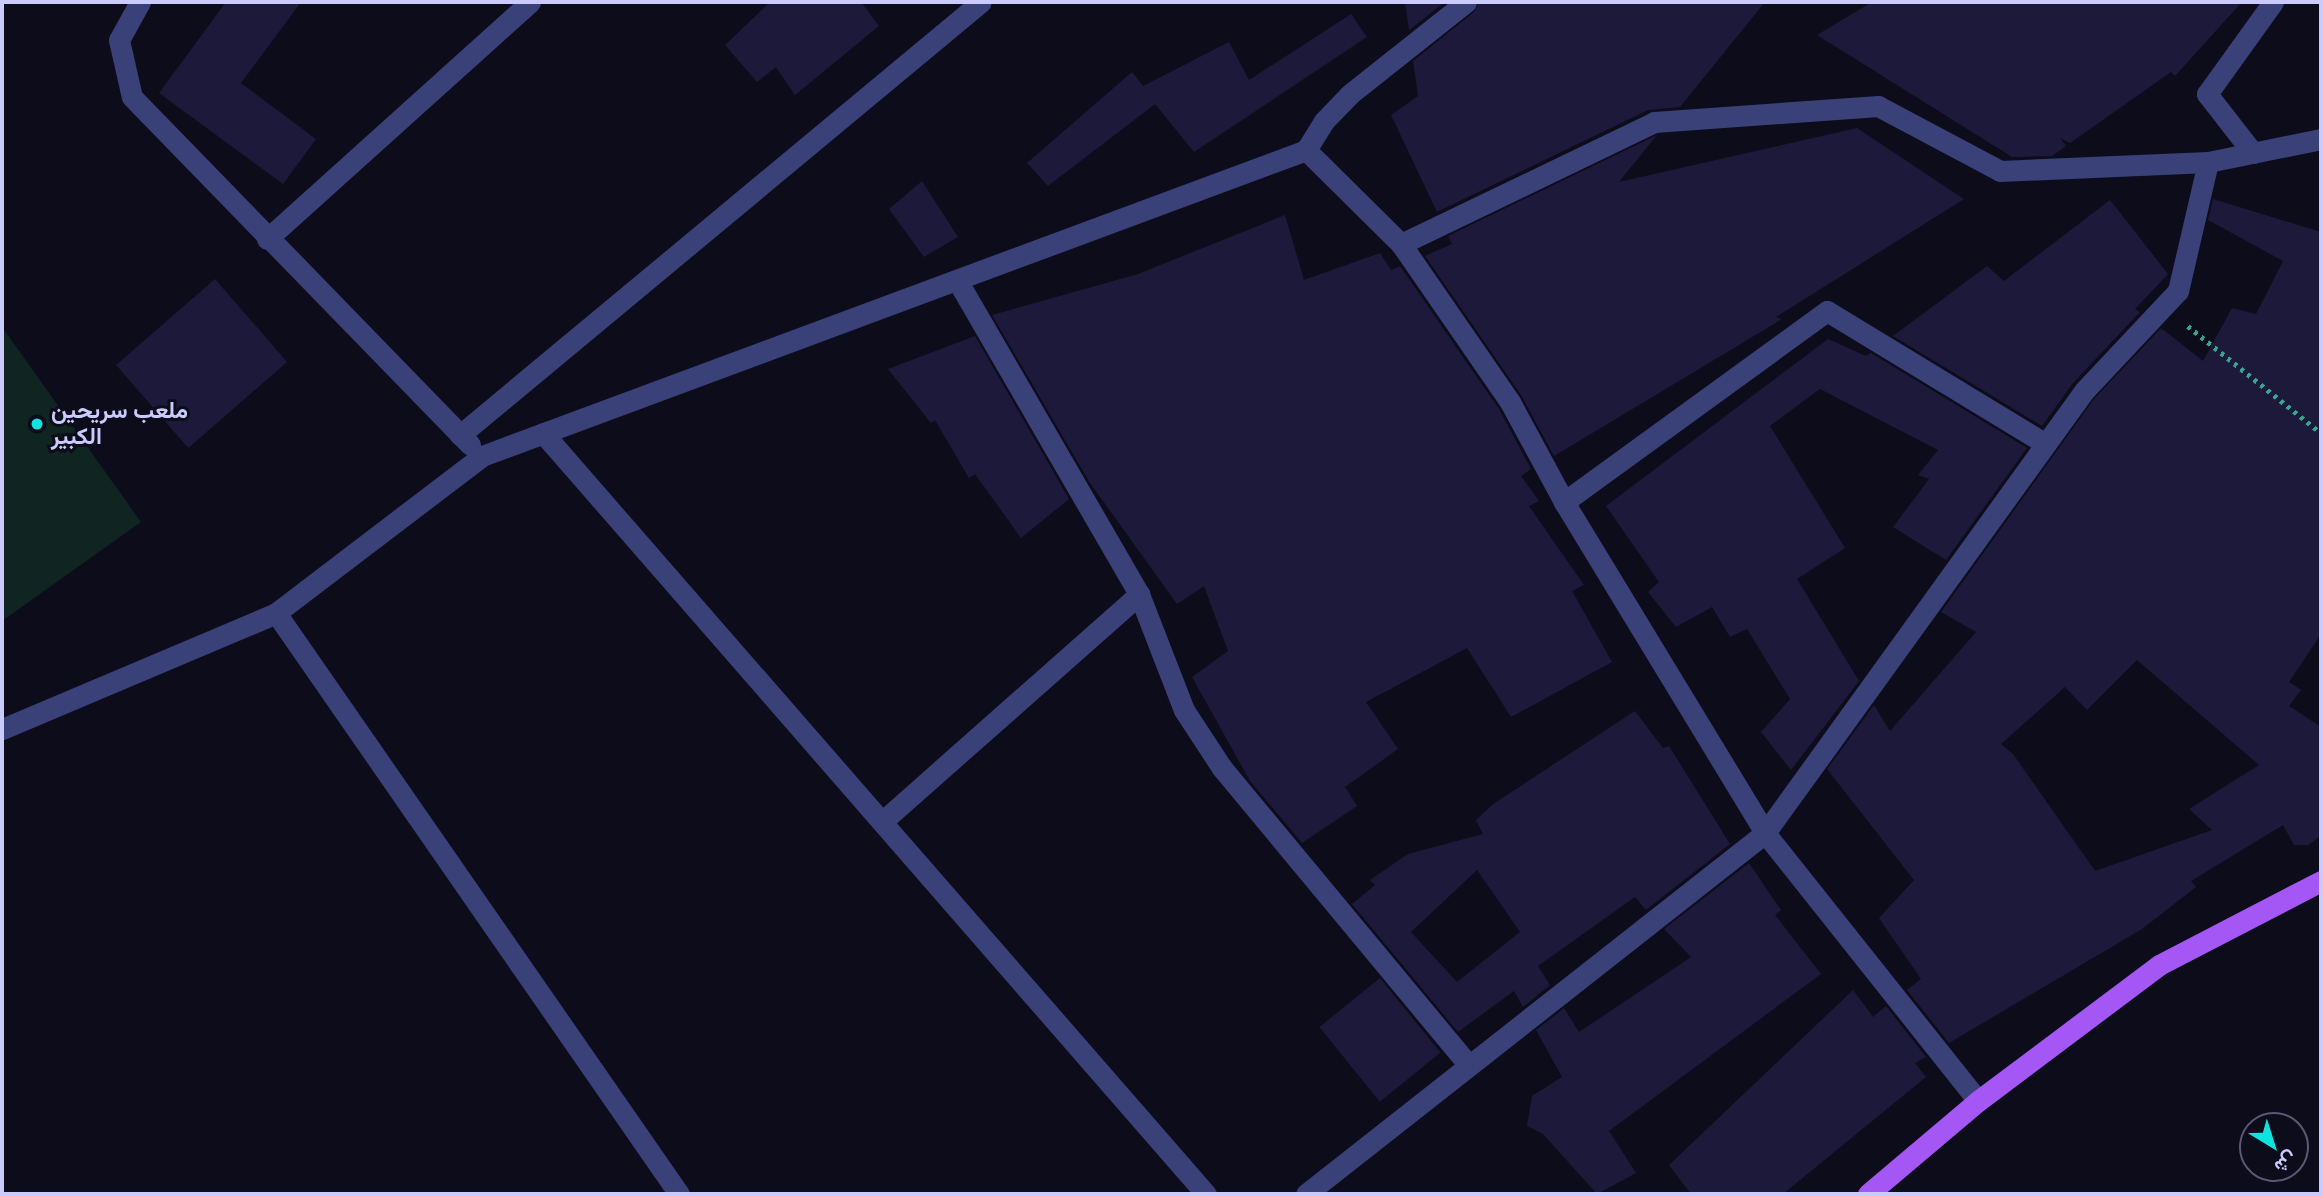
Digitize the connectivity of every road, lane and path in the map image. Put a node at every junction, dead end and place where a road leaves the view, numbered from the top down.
1 (141, 2) edge
2 (530, 2) edge
3 (981, 2) edge
4 (1466, 2) edge
5 (2273, 2) edge
6 (2321, 139) edge
7 (1306, 150) junction
8 (2253, 153) junction
9 (2208, 162) junction
10 (267, 239) junction
11 (1401, 244) junction
12 (957, 280) junction
13 (2163, 306) junction
14 (543, 433) junction
15 (2321, 433) edge
16 (460, 436) junction
17 (2046, 444) junction
18 (482, 456) junction
19 (1564, 502) junction
20 (1139, 594) junction
21 (276, 613) junction
22 (2, 729) edge
23 (884, 820) junction
24 (1765, 833) junction
25 (2321, 881) edge
26 (1468, 1064) junction
27 (1978, 1101) junction
28 (679, 1194) edge
29 (1206, 1194) edge
30 (1306, 1194) edge
31 (1868, 1194) edge

1 - 10 street
2 - 10 street
3 - 16 street
4 - 7 street
5 - 8 street
6 - 8 street
7 - 11 street
7 - 12 street
8 - 9 street
9 - 11 street
9 - 13 street
10 - 16 street
11 - 19 street
12 - 14 street
12 - 20 street
13 - 15 path
13 - 17 street
14 - 18 street
14 - 23 street
16 - 18 street
17 - 19 street
17 - 24 street
18 - 21 street
19 - 24 street
20 - 23 street
20 - 26 street
21 - 22 street
21 - 28 street
23 - 29 street
24 - 26 street
24 - 27 street
25 - 27 main road
26 - 30 street
27 - 31 main road

